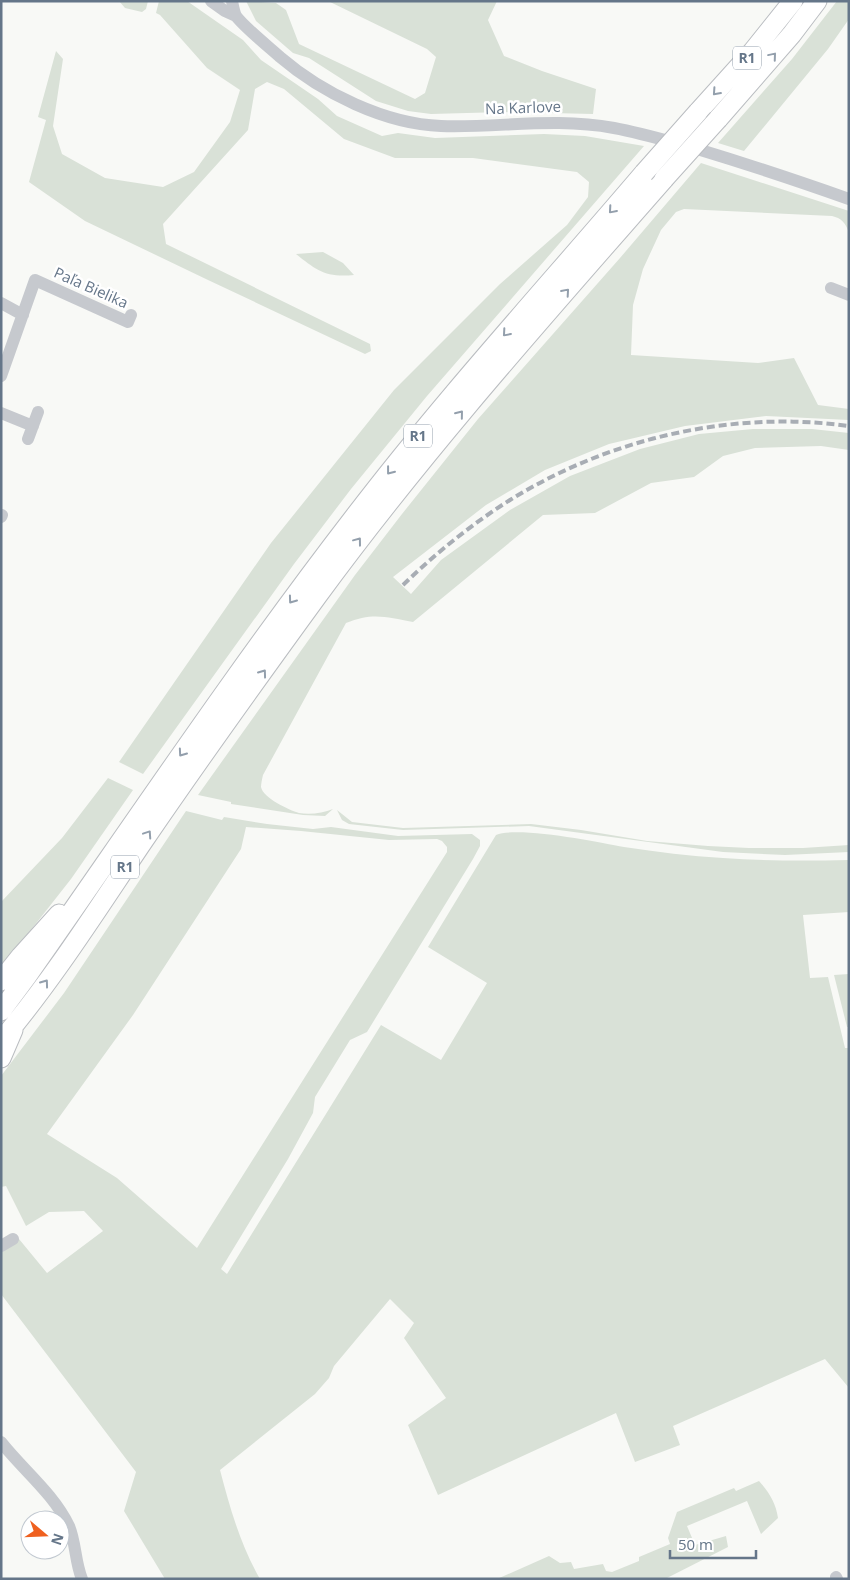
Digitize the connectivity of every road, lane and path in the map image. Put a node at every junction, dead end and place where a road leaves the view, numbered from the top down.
1 (211, 1) edge
2 (232, 1) edge
3 (793, 1) edge
4 (817, 1) edge
5 (829, 1) edge
6 (236, 16) junction
7 (792, 34) junction
8 (849, 199) edge
9 (831, 288) dead end
10 (849, 295) edge
11 (1, 303) edge
12 (131, 314) dead end
13 (23, 315) junction
14 (1, 376) edge
15 (38, 412) dead end
16 (1, 413) edge
17 (33, 426) junction
18 (28, 439) dead end
19 (109, 857) junction
20 (1, 981) edge
21 (1, 1011) edge
22 (17, 1022) junction
23 (1, 1041) edge
24 (1, 1058) edge
25 (13, 1240) dead end
26 (1, 1246) edge
27 (1, 1442) edge
28 (82, 1579) edge

1 - 6 street
2 - 6 street
3 -> 19 highway, R1, bridge
4 - 7 highway, R1
5 - 7 highway
6 - 8 street, Na Karlove
22 -> 7 highway, R1, bridge
9 - 10 street
11 - 13 street
12 - 13 street, Paľa Bielika
13 - 14 street
15 - 17 street
16 - 17 street
17 - 18 street
19 - 20 highway
19 - 21 highway, R1
22 - 23 highway, R1
22 - 24 highway
25 - 26 street
27 - 28 street

